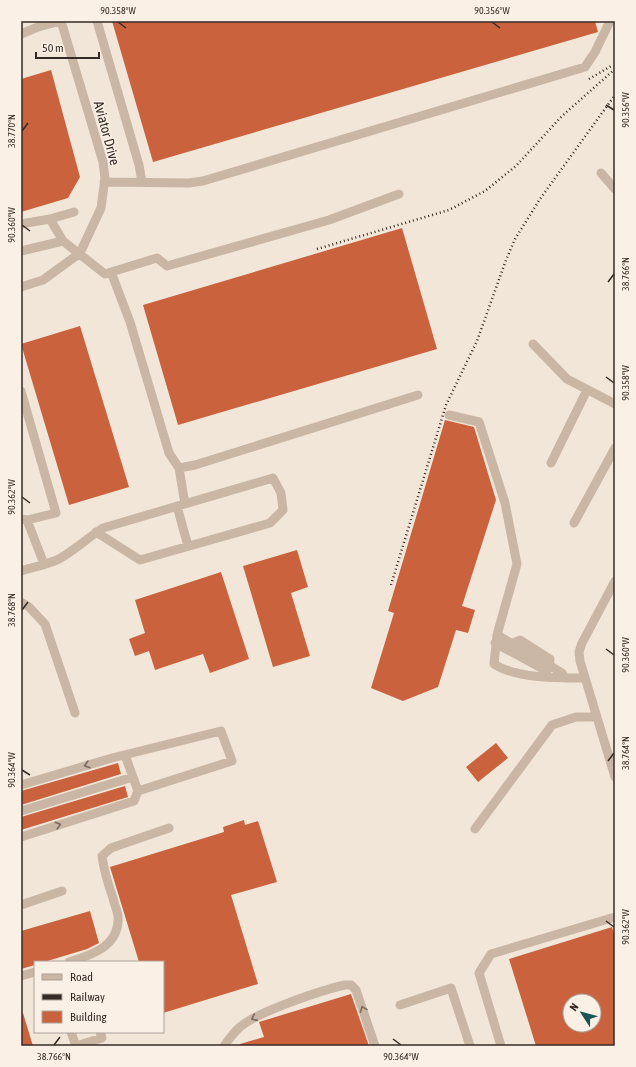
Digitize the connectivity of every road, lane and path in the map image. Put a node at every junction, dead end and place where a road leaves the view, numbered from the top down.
1 (61, 21) edge
2 (97, 21) edge
3 (610, 21) edge
4 (21, 34) edge
5 (601, 174) dead end
6 (104, 182) junction
7 (142, 182) junction
8 (615, 189) edge
9 (399, 194) dead end
10 (74, 212) dead end
11 (50, 219) junction
12 (21, 224) edge
13 (63, 241) junction
14 (21, 251) edge
15 (80, 253) junction
16 (111, 272) junction
17 (21, 287) edge
18 (532, 344) dead end
19 (587, 390) junction
20 (21, 391) edge
21 (418, 395) dead end
22 (615, 404) edge
23 (449, 415) dead end
24 (615, 448) edge
25 (551, 463) dead end
26 (179, 468) junction
27 (181, 505) junction
28 (24, 519) edge
29 (574, 523) dead end
30 (96, 532) junction
31 (188, 546) junction
32 (44, 564) junction
33 (21, 571) edge
34 (615, 581) edge
35 (21, 602) edge
36 (496, 639) junction
37 (549, 665) junction
38 (565, 678) junction
39 (585, 678) junction
40 (75, 713) dead end
41 (597, 717) junction
42 (125, 755) junction
43 (133, 777) junction
44 (615, 777) edge
45 (21, 785) edge
46 (138, 790) junction
47 (21, 811) edge
48 (169, 828) dead end
49 (475, 828) dead end
50 (21, 837) edge
51 (62, 891) dead end
52 (21, 905) edge
53 (615, 917) edge
54 (74, 961) edge
55 (34, 972) edge
56 (21, 976) edge
57 (400, 1005) dead end
58 (71, 1033) edge
59 (100, 1033) edge
60 (224, 1046) edge
61 (375, 1046) edge
62 (470, 1046) edge
63 (501, 1046) edge

1 - 4 street
1 - 6 street, Aviator Drive
2 - 7 street
3 - 7 street
5 - 8 street
6 - 7 street
6 - 15 street, Aviator Drive
9 - 16 street
10 - 11 street
11 - 12 street
11 - 13 street
13 - 14 street
13 - 15 street
15 - 16 street
15 - 17 street, Aviator Drive
16 - 26 street
18 - 19 street
19 - 22 street
19 - 25 street
20 - 28 street
21 - 26 street
23 - 36 street
24 - 29 street
26 - 27 street
27 - 30 street
27 - 31 street
27 - 31 street
28 - 32 street
30 - 31 street
30 - 32 street
32 - 33 street
34 - 39 street
35 - 40 street
36 - 37 street
36 - 37 street
36 - 38 street
37 - 38 street
38 - 39 street
39 - 41 street
41 - 44 street
41 - 49 street
42 - 43 street
42 -> 45 street
42 - 46 street
43 - 46 street
43 - 47 street
50 -> 46 street
48 - 54 street
51 - 52 street
53 - 63 street
55 - 56 street
57 - 62 street
58 - 59 street
61 -> 60 street

